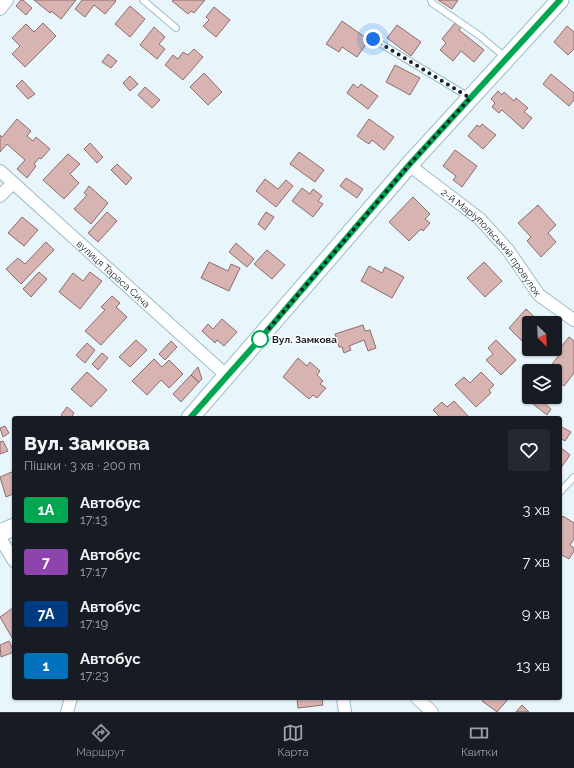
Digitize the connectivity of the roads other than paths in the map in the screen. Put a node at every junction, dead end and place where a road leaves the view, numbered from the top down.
1 (7, 0) edge
2 (143, 0) edge
3 (431, 0) edge
4 (560, 0) edge
5 (0, 9) edge
6 (176, 28) dead end
7 (373, 39) dead end
8 (506, 58) junction
9 (470, 98) junction
10 (409, 165) junction
11 (0, 170) edge
12 (13, 183) junction
13 (0, 196) edge
14 (574, 320) edge
15 (227, 376) junction
16 (192, 416) edge
17 (574, 477) edge
18 (562, 490) edge
19 (12, 528) edge
20 (0, 532) edge
21 (0, 538) edge
22 (12, 558) edge
23 (71, 700) edge
24 (343, 700) edge
25 (419, 700) edge
26 (68, 712) edge
27 (345, 712) edge
28 (432, 712) edge

1 - 5 street
2 - 6 lane
3 - 8 lane
4 - 8 main road
7 - 9 lane
8 - 9 main road
9 - 10 main road
10 - 14 street, 2-й Маріупольський провулок
10 - 15 main road
11 - 12 street, вулиця Тараса Сича
12 - 13 street
12 - 15 street, вулиця Тараса Сича
15 - 16 main road
17 - 18 lane
19 - 20 main road
21 - 22 street
23 - 26 street
24 - 27 street
25 - 28 street

